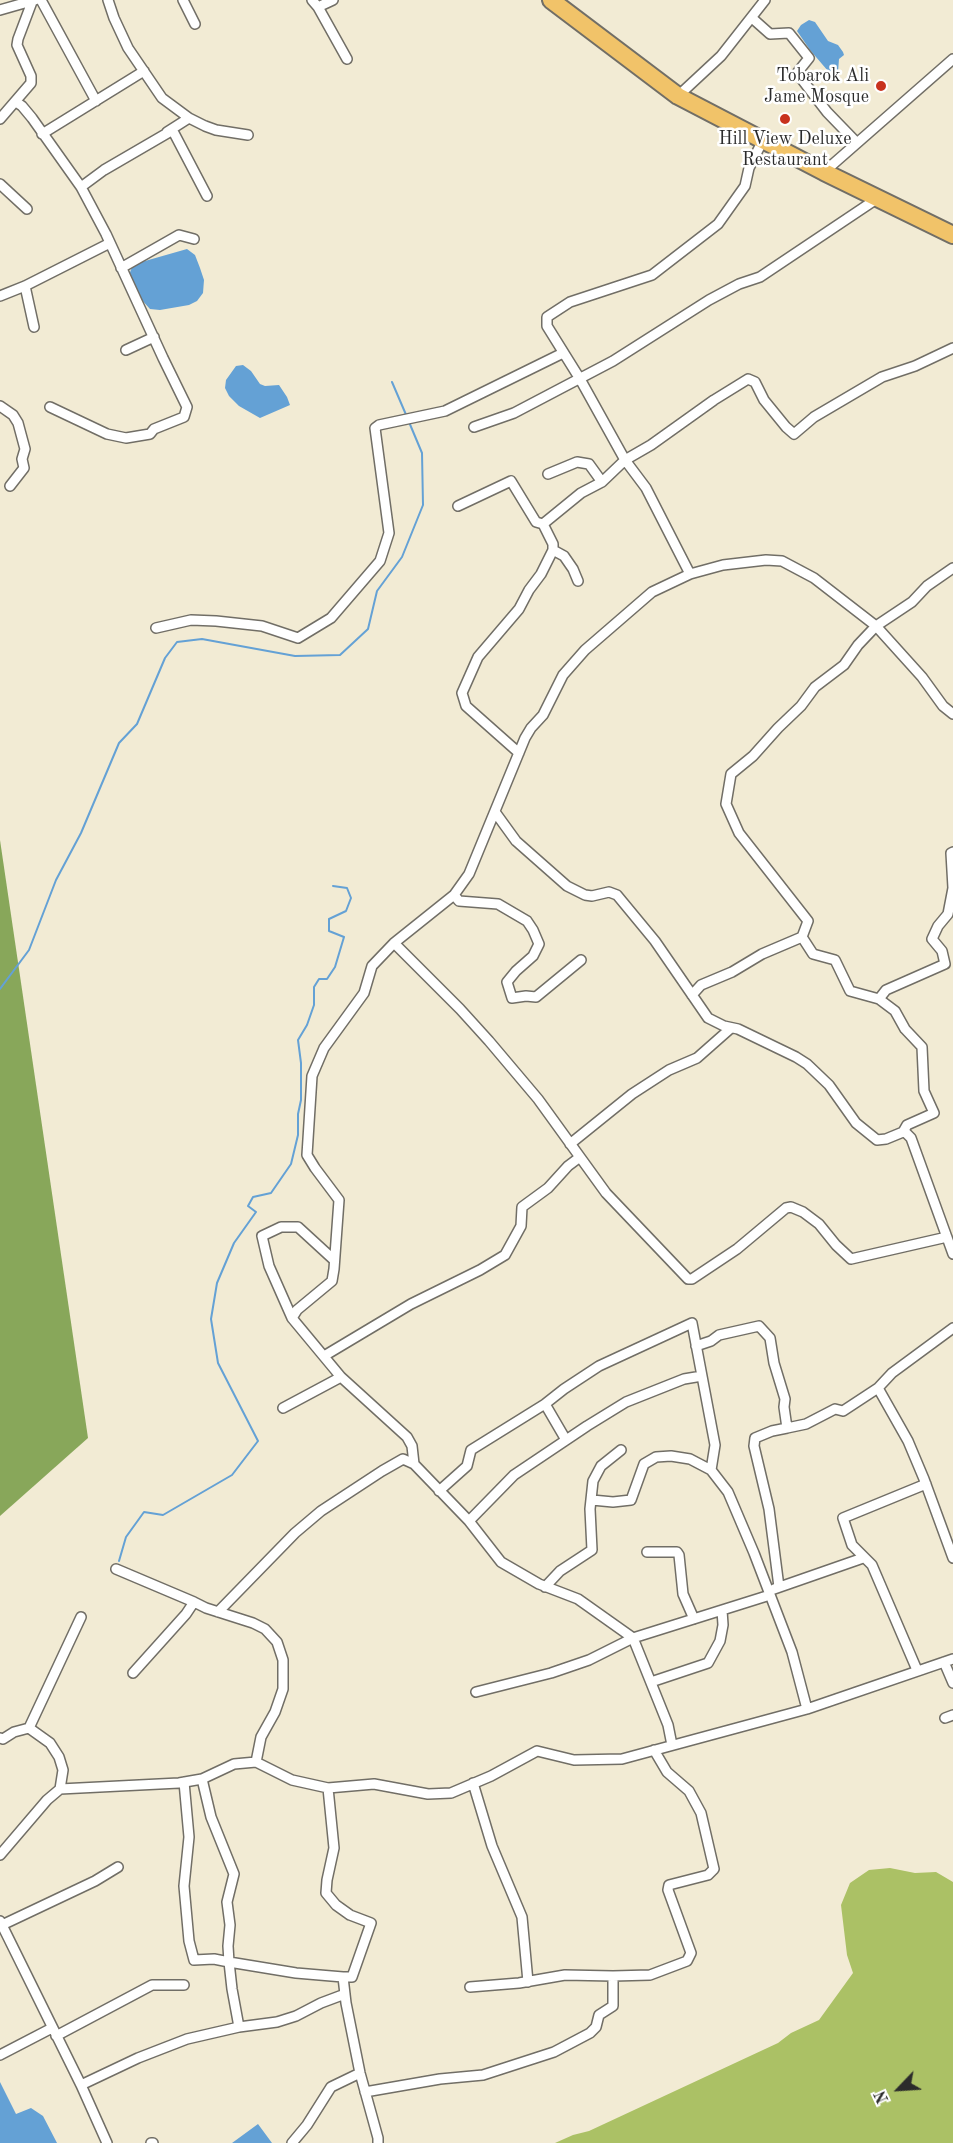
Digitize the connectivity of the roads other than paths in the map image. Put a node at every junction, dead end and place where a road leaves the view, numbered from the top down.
1 (108, 0) edge
2 (183, 0) edge
3 (333, 0) edge
4 (551, 0) edge
5 (765, 0) edge
6 (36, 1) edge
7 (315, 4) edge
8 (0, 10) edge
9 (752, 18) junction
10 (195, 24) dead end
11 (346, 59) dead end
12 (953, 59) edge
13 (144, 71) junction
14 (678, 96) junction
15 (96, 101) junction
16 (16, 102) junction
17 (189, 118) junction
18 (0, 119) edge
19 (167, 132) junction
20 (42, 134) junction
21 (248, 135) dead end
22 (763, 140) junction
23 (857, 143) junction
24 (824, 172) junction
25 (0, 184) edge
26 (81, 186) junction
27 (207, 196) dead end
28 (878, 198) junction
29 (27, 209) dead end
30 (953, 235) edge
31 (194, 240) dead end
32 (110, 243) junction
33 (121, 268) junction
34 (25, 286) junction
35 (0, 296) edge
36 (34, 327) dead end
37 (154, 337) junction
38 (953, 348) edge
39 (126, 350) dead end
40 (563, 353) junction
41 (580, 379) junction
42 (0, 406) edge
43 (50, 407) dead end
44 (474, 427) dead end
45 (625, 459) junction
46 (548, 474) dead end
47 (602, 482) junction
48 (10, 486) dead end
49 (458, 506) dead end
50 (543, 524) junction
51 (553, 550) junction
52 (953, 568) edge
53 (690, 574) junction
54 (578, 581) dead end
55 (876, 626) junction
56 (156, 628) dead end
57 (953, 714) edge
58 (519, 753) junction
59 (495, 812) junction
60 (953, 852) edge
61 (454, 896) junction
62 (802, 937) junction
63 (394, 943) junction
64 (581, 960) dead end
65 (692, 995) junction
66 (879, 999) junction
67 (731, 1028) junction
68 (903, 1132) junction
69 (570, 1144) junction
70 (580, 1157) junction
71 (947, 1237) junction
72 (953, 1254) edge
73 (334, 1260) junction
74 (292, 1318) junction
75 (953, 1328) edge
76 (696, 1346) junction
77 (324, 1356) junction
78 (702, 1376) junction
79 (341, 1377) junction
80 (878, 1388) junction
81 (545, 1404) junction
82 (283, 1408) dead end
83 (787, 1428) junction
84 (566, 1440) junction
85 (621, 1450) dead end
86 (414, 1464) junction
87 (711, 1470) junction
88 (926, 1484) junction
89 (439, 1491) junction
90 (592, 1500) junction
91 (469, 1521) junction
92 (646, 1552) dead end
93 (863, 1558) junction
94 (953, 1558) edge
95 (116, 1569) dead end
96 (545, 1587) junction
97 (779, 1587) junction
98 (769, 1593) junction
99 (194, 1602) junction
100 (722, 1610) junction
101 (218, 1612) junction
102 (81, 1617) dead end
103 (694, 1619) junction
104 (633, 1638) junction
105 (948, 1660) edge
106 (917, 1670) junction
107 (133, 1673) dead end
108 (651, 1682) junction
109 (953, 1683) edge
110 (476, 1692) dead end
111 (807, 1708) junction
112 (29, 1728) junction
113 (0, 1738) edge
114 (672, 1745) junction
115 (654, 1750) junction
116 (256, 1762) junction
117 (202, 1779) junction
118 (184, 1782) junction
119 (473, 1783) junction
120 (328, 1788) junction
121 (60, 1789) junction
122 (0, 1854) edge
123 (118, 1867) dead end
124 (1, 1923) edge
125 (229, 1962) junction
126 (614, 1976) junction
127 (343, 1977) junction
128 (528, 1982) junction
129 (184, 1984) dead end
130 (470, 1987) dead end
131 (345, 1994) junction
132 (239, 2026) junction
133 (54, 2032) junction
134 (0, 2055) edge
135 (360, 2073) junction
136 (81, 2085) junction
137 (365, 2092) junction
138 (107, 2143) edge
139 (292, 2143) edge
140 (378, 2143) edge

1 - 13 street
2 - 10 street
3 - 7 street
4 - 14 highway
5 - 9 street
6 - 8 street
6 - 15 street
6 - 16 street
7 - 11 street
9 - 14 street
9 - 23 street
12 - 23 street
13 - 15 street
13 - 17 street
14 - 22 highway
15 - 20 street
16 - 18 street
16 - 20 street
17 - 19 street
17 - 21 street
19 - 26 street
19 - 27 street
20 - 26 street
22 - 24 highway
22 - 40 street
23 - 24 street
24 - 28 highway
25 - 29 street
26 - 32 street
28 - 30 highway
28 - 41 street
31 - 33 street
32 - 33 street
32 - 34 street
33 - 37 street
34 - 35 street
34 - 36 street
37 - 39 street
37 - 43 street
38 - 45 street
40 - 41 street
40 - 56 street
41 - 44 street
41 - 45 street
42 - 48 street
45 - 47 street
45 - 53 street
46 - 47 street
47 - 50 street
49 - 50 street
50 - 51 street
51 - 54 street
51 - 58 street
52 - 55 street
53 - 55 street
53 - 58 street
55 - 57 street
55 - 62 street
58 - 59 street
59 - 61 street
59 - 65 street
60 - 66 street
61 - 63 street
61 - 64 street
62 - 65 street
62 - 66 street
63 - 69 street
63 - 73 street
65 - 67 street
66 - 68 street
67 - 68 street
67 - 69 street
68 - 71 street
69 - 70 street
70 - 71 street
70 - 77 street
71 - 72 street
73 - 74 street
73 - 74 street
74 - 77 street
75 - 80 street
76 - 78 street
76 - 81 street
76 - 83 street
77 - 79 street
78 - 84 street
78 - 87 street
79 - 82 street
79 - 86 street
80 - 83 street
80 - 88 street
81 - 84 street
81 - 89 street
83 - 97 street
84 - 91 street
85 - 90 street
86 - 89 street
86 - 101 street
87 - 90 street
87 - 98 street
88 - 93 street
88 - 94 street
89 - 91 street
90 - 96 street
91 - 96 street
92 - 103 street
93 - 97 street
93 - 106 street
95 - 99 street
96 - 104 street
97 - 98 street
98 - 100 street
98 - 111 street
99 - 101 street
99 - 107 street
100 - 103 street
100 - 108 street
101 - 116 street
102 - 112 street
103 - 104 street
104 - 108 street
104 - 110 street
105 - 106 street
105 - 109 street
106 - 111 street
108 - 114 street
111 - 114 street
112 - 113 street
112 - 121 street
114 - 115 street
115 - 119 street
115 - 126 street
116 - 117 street
116 - 120 street
117 - 118 street
117 - 125 street
118 - 121 street
118 - 125 street
119 - 120 street
119 - 128 street
120 - 127 street
121 - 122 street
123 - 124 street
124 - 133 street
125 - 127 street
125 - 132 street
126 - 128 street
126 - 137 street
127 - 131 street
128 - 130 street
129 - 133 street
131 - 132 street
131 - 135 street
132 - 136 street
133 - 134 street
133 - 136 street
135 - 137 street
135 - 139 street
136 - 138 street
137 - 140 street

